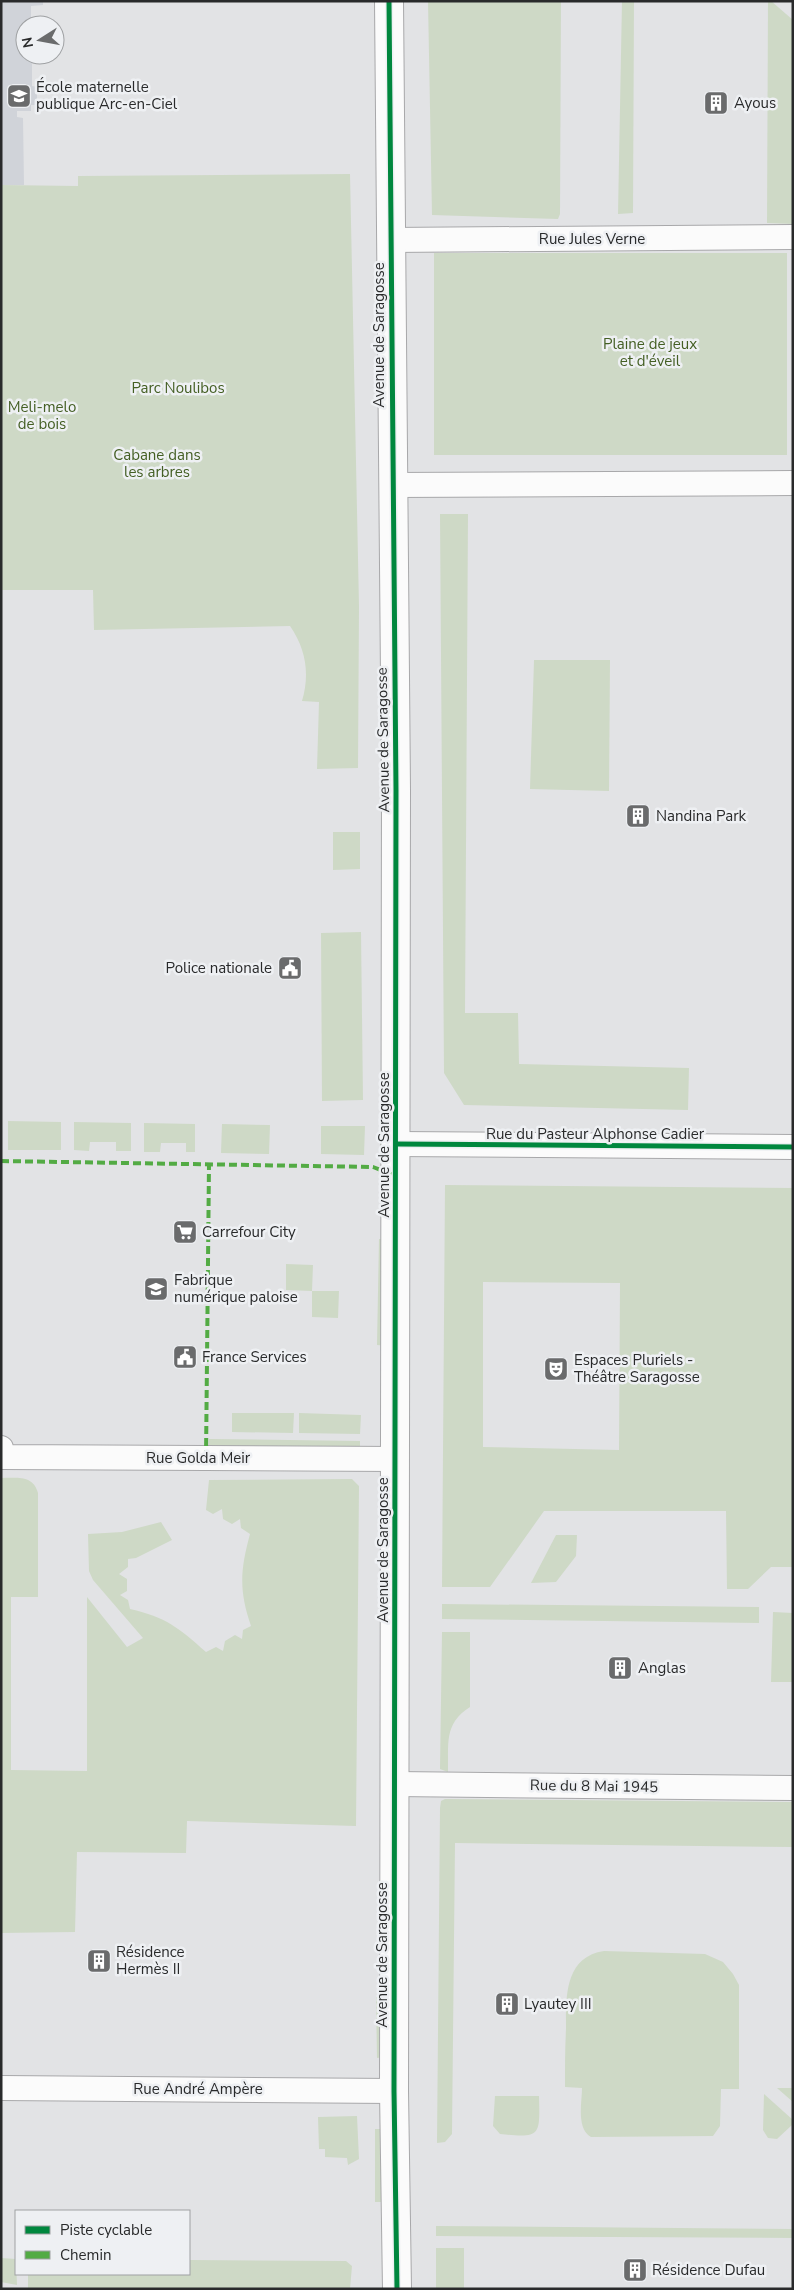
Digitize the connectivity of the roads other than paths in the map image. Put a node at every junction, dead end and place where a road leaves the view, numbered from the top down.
1 (389, 1) edge
2 (793, 237) edge
3 (391, 240) junction
4 (793, 483) edge
5 (392, 485) junction
6 (396, 1144) junction
7 (793, 1147) edge
8 (1, 1448) edge
9 (1, 1457) edge
10 (396, 1459) junction
11 (395, 1784) junction
12 (793, 1788) edge
13 (1, 2088) edge
14 (394, 2091) junction
15 (397, 2289) edge

1 - 3 street, Avenue de Saragosse
2 - 3 street, Rue Jules Verne
3 - 5 street, Avenue de Saragosse
4 - 5 street
5 - 6 street, Avenue de Saragosse
6 - 7 street, Rue du Pasteur Alphonse Cadier
6 - 10 street, Avenue de Saragosse
8 - 9 street
9 - 10 street, Rue Golda Meir
10 - 11 street, Avenue de Saragosse
11 - 12 street, Rue du 8 Mai 1945
11 - 14 street, Avenue de Saragosse
13 - 14 street, Rue André Ampère
14 - 15 street, Avenue de Saragosse

